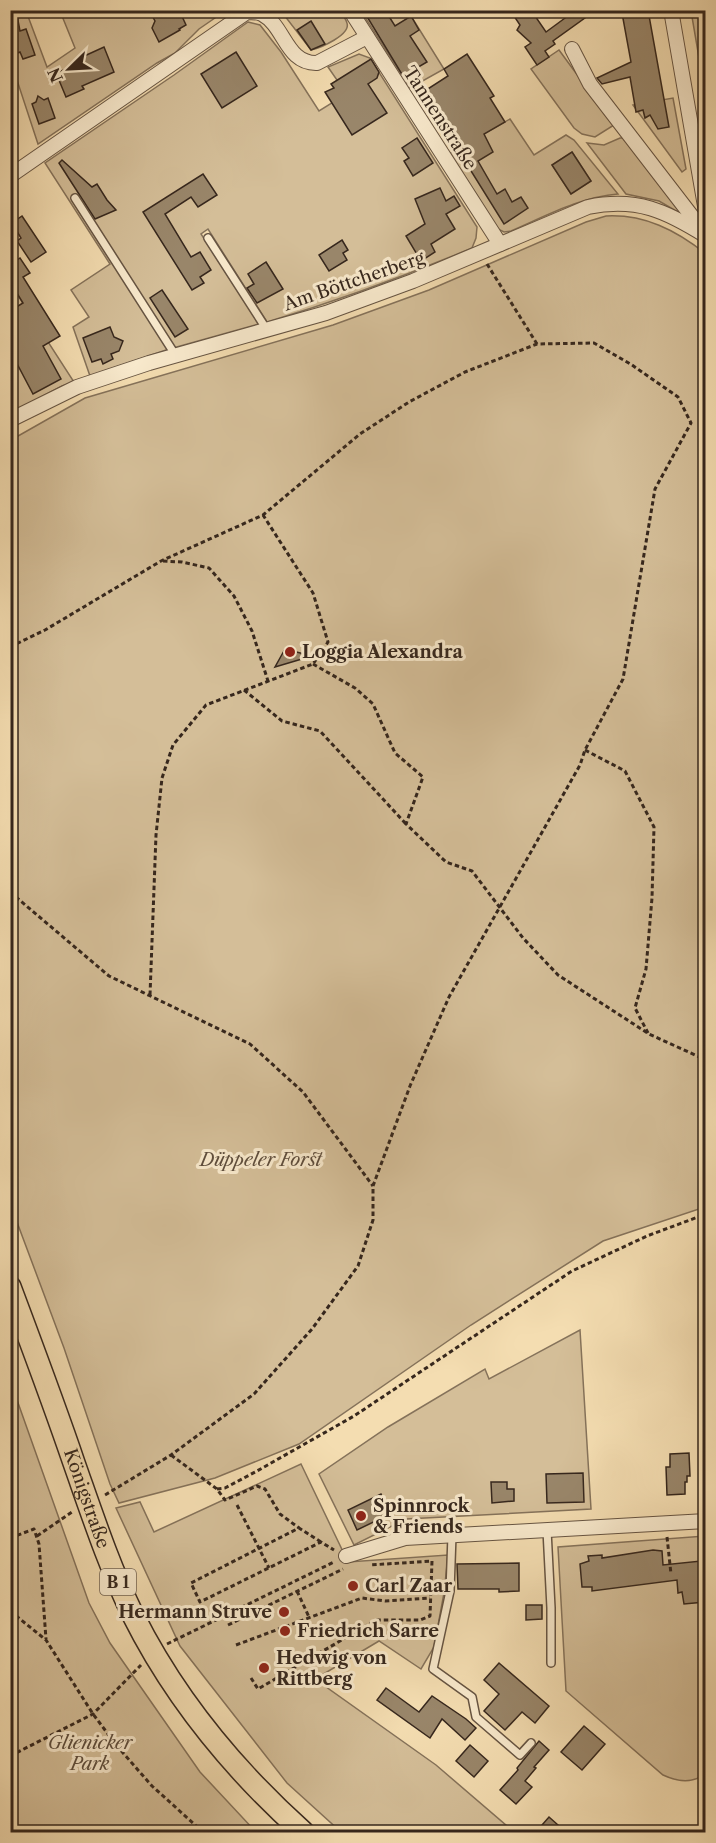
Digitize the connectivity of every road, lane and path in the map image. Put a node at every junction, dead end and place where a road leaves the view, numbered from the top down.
1 (350, 10) edge
2 (671, 10) edge
3 (367, 38) junction
4 (572, 49) dead end
5 (10, 176) edge
6 (75, 198) dead end
7 (705, 212) edge
8 (705, 235) edge
9 (208, 238) dead end
10 (500, 244) junction
11 (479, 253) junction
12 (267, 330) junction
13 (537, 344) junction
14 (176, 356) junction
15 (10, 420) edge
16 (263, 515) junction
17 (161, 561) junction
18 (10, 647) edge
19 (313, 664) junction
20 (268, 681) junction
21 (244, 690) junction
22 (585, 750) junction
23 (406, 825) junction
24 (10, 892) edge
25 (501, 909) junction
26 (150, 995) junction
27 (649, 1034) junction
28 (705, 1060) edge
29 (373, 1186) junction
30 (705, 1214) edge
31 (10, 1287) edge
32 (171, 1455) junction
33 (115, 1489) dead end
34 (217, 1489) junction
35 (88, 1504) junction
36 (237, 1505) dead end
37 (705, 1521) edge
38 (298, 1528) junction
39 (547, 1530) junction
40 (452, 1535) junction
41 (37, 1536) junction
42 (10, 1538) edge
43 (667, 1539) dead end
44 (321, 1542) junction
45 (259, 1548) junction
46 (347, 1561) junction
47 (361, 1565) dead end
48 (269, 1568) junction
49 (671, 1574) dead end
50 (297, 1591) junction
51 (430, 1598) junction
52 (10, 1611) edge
53 (309, 1617) junction
54 (228, 1625) dead end
55 (46, 1640) junction
56 (236, 1645) dead end
57 (153, 1651) junction
58 (551, 1663) dead end
59 (251, 1678) dead end
60 (93, 1714) junction
61 (531, 1743) dead end
62 (10, 1756) edge
63 (203, 1833) edge
64 (303, 1833) edge

1 - 3 street, Tannenstraße
2 - 7 street
3 - 5 street
3 - 10 street, Tannenstraße
4 - 8 street, Am Böttcherberg
6 - 14 lane
8 - 10 street, Am Böttcherberg
9 - 12 lane
10 - 11 street, Am Böttcherberg
11 - 12 street, Am Böttcherberg
11 - 13 path
12 - 14 street, Am Böttcherberg
13 - 16 path
13 - 22 path
14 - 15 street, Am Böttcherberg
16 - 17 path
16 - 19 path
17 - 18 path
17 - 20 path
19 - 20 path
19 - 23 path
20 - 21 path
21 - 23 path
21 - 26 path
22 - 25 path
22 - 27 path
23 - 25 path
24 - 26 path
25 - 27 path
25 - 29 path
26 - 29 path
27 - 28 path
29 - 32 path
30 - 34 path
31 - 35 main road, Königstraße / B 1
32 - 33 path
32 - 34 path
34 - 38 path
35 - 41 path
35 - 57 main road, Königstraße / B 1
36 - 45 path
37 - 39 street
38 - 44 path
38 - 45 path
39 - 40 street
39 - 58 lane
40 - 46 street
40 - 61 lane
41 - 42 path
41 - 55 path
43 - 49 path
44 - 46 path
44 - 48 path
45 - 48 path
45 - 48 path
46 - 50 path
46 - 57 path
47 - 51 path
50 - 53 path
50 - 54 path
51 - 53 path
51 - 59 path
52 - 55 path
53 - 56 path
55 - 60 path
57 - 60 path
57 - 64 main road, Königstraße / B 1
60 - 62 path
60 - 63 path

